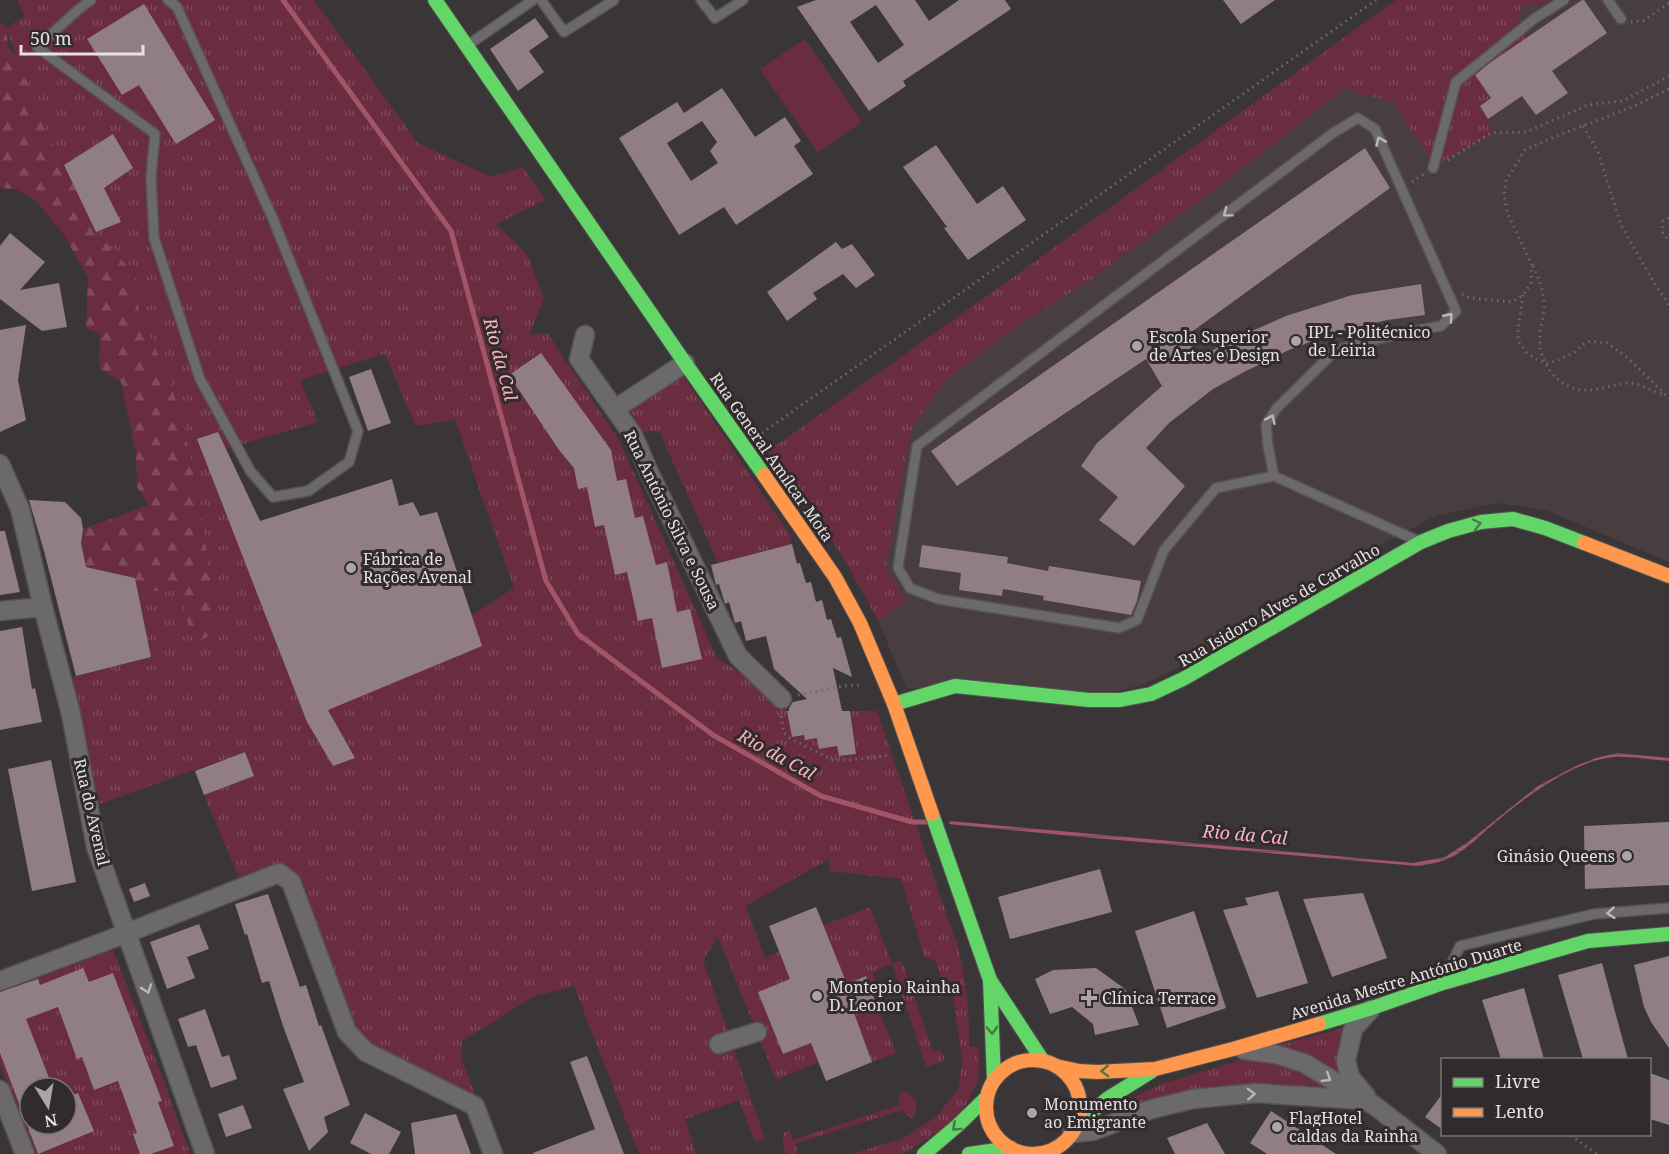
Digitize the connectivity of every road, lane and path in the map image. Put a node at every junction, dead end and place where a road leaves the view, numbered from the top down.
1 (92, 0) edge
2 (168, 0) edge
3 (435, 0) edge
4 (533, 0) edge
5 (542, 0) edge
6 (614, 0) edge
7 (701, 0) edge
8 (742, 0) edge
9 (1376, 0) edge
10 (1564, 0) edge
11 (1608, 0) edge
12 (1669, 3) edge
13 (1621, 19) joint
14 (467, 46) junction
15 (1669, 76) edge
16 (1669, 89) edge
17 (1583, 126) junction
18 (1433, 168) junction
19 (1401, 188) junction
20 (1669, 218) edge
21 (1669, 241) edge
22 (1532, 265) junction
23 (1441, 276) junction
24 (1524, 295) junction
25 (1669, 305) edge
26 (585, 335) dead end
27 (685, 363) junction
28 (1546, 364) junction
29 (1665, 395) junction
30 (1669, 398) edge
31 (615, 410) junction
32 (744, 447) junction
33 (0, 464) edge
34 (1274, 476) junction
35 (1421, 542) junction
36 (1669, 576) edge
37 (43, 607) junction
38 (0, 611) edge
39 (867, 684) dead end
40 (782, 699) junction
41 (894, 704) junction
42 (892, 755) dead end
43 (1669, 908) edge
44 (127, 933) junction
45 (1669, 934) edge
46 (990, 980) junction
47 (0, 981) edge
48 (1443, 983) junction
49 (1372, 1008) junction
50 (757, 1032) dead end
51 (719, 1044) dead end
52 (1233, 1048) junction
53 (1050, 1063) junction
54 (1155, 1069) junction
55 (994, 1080) junction
56 (0, 1090) edge
57 (986, 1098) junction
58 (1369, 1103) junction
59 (1072, 1132) junction
60 (1572, 1136) edge
61 (1020, 1152) edge
62 (25, 1154) edge
63 (205, 1154) edge
64 (493, 1154) edge
65 (924, 1154) edge
66 (969, 1154) edge
67 (1067, 1154) edge
68 (1437, 1154) edge
69 (1596, 1154) edge

1 - 2 lane
3 - 14 main road, Rua General Amílcar Mota
4 - 14 lane
5 - 6 lane
7 - 8 lane
9 - 32 path
10 - 18 lane
11 - 13 lane
12 - 13 path
14 - 27 main road, Rua General Amílcar Mota
15 - 18 path
16 - 17 path
17 - 22 path
17 - 25 path
18 - 19 path
19 - 23 lane
19 -> 34 lane
20 - 21 path
22 - 24 path
22 - 28 path
23 - 24 path
34 -> 23 lane
24 - 28 path
26 - 31 street, Rua António Silva e Sousa
27 - 31 street
27 - 32 main road, Rua General Amílcar Mota
28 - 29 path
28 - 29 path
29 - 30 path
31 - 40 street, Rua António Silva e Sousa
32 - 41 main road, Rua General Amílcar Mota
33 - 37 street, Rua do Avenal
34 - 35 lane
35 -> 36 main road, Rua Isidoro Alves de Carvalho
35 - 41 main road, Rua Isidoro Alves de Carvalho
37 - 38 street
37 - 44 street, Rua do Avenal
39 - 40 path
40 - 42 path
41 - 46 main road, Rua General Amílcar Mota
43 -> 48 lane
44 - 47 street
44 -> 63 street, Rua do Avenal
44 - 64 street
45 - 48 main road, Avenida Mestre António Duarte
46 - 53 main road
46 -> 55 main road
48 - 49 main road, Avenida Mestre António Duarte
49 - 52 main road, Avenida Mestre António Duarte
49 - 58 street
50 - 51 street
52 - 54 main road, Avenida Mestre António Duarte
52 -> 58 street
54 -> 53 main road
53 - 55 main road
53 - 59 main road
54 - 59 main road
55 - 57 main road
56 - 62 street
57 - 61 main road
57 -> 65 main road
59 -> 58 street
58 - 68 street
59 - 61 main road
59 - 67 main road
60 - 69 path
61 - 66 main road

